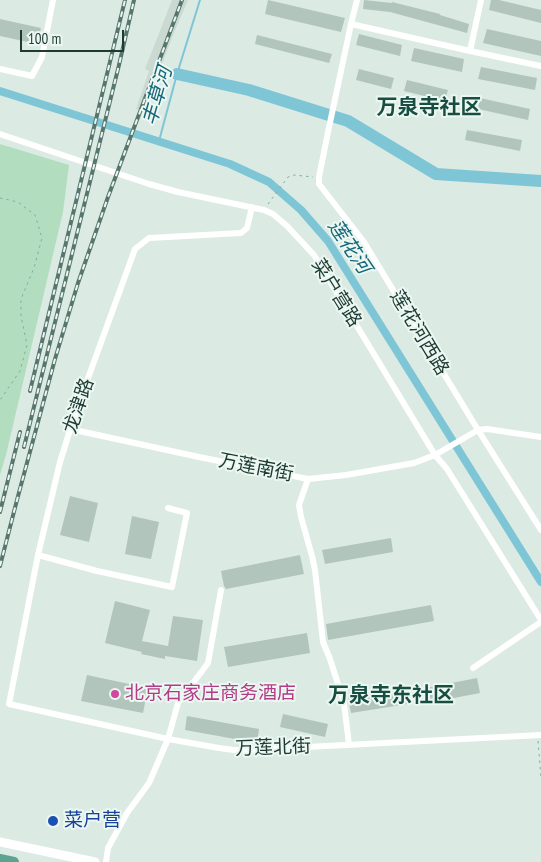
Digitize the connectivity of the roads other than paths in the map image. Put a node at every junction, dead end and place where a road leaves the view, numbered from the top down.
1 (53, 0) edge
2 (357, 0) edge
3 (482, 0) edge
4 (351, 24) junction
5 (470, 51) junction
6 (541, 66) edge
7 (0, 69) edge
8 (0, 134) edge
9 (252, 207) junction
10 (70, 429) junction
11 (478, 430) junction
12 (541, 437) edge
13 (435, 455) junction
14 (308, 479) junction
15 (168, 508) dead end
16 (541, 530) edge
17 (38, 555) junction
18 (221, 590) dead end
19 (541, 621) edge
20 (473, 668) dead end
21 (9, 704) joint
22 (540, 735) edge
23 (168, 739) junction
24 (349, 745) junction
25 (0, 842) edge
26 (0, 859) edge
27 (14, 862) edge
28 (95, 862) edge
29 (106, 862) edge

1 - 7 street
2 - 4 street
3 - 5 street
4 - 5 street
4 - 11 street, 莲花河西路
5 - 6 street
8 - 9 street, 菜户营路
9 - 10 street, 龙津路
9 - 13 street, 菜户营路
10 - 14 street, 万莲南街
10 - 17 street, 龙津路
11 - 12 street
11 - 13 street, 万莲南街
11 - 16 street, 莲花河西路
13 - 14 street, 万莲南街
13 - 19 street, 菜户营路
14 - 24 street
15 - 17 street
17 - 21 street, 龙津路
18 - 23 street
19 - 20 street
21 - 23 street, 万莲北街
22 - 24 street, 万莲北街
23 - 24 street, 万莲北街
23 - 29 street
25 - 28 street
26 - 27 main road

